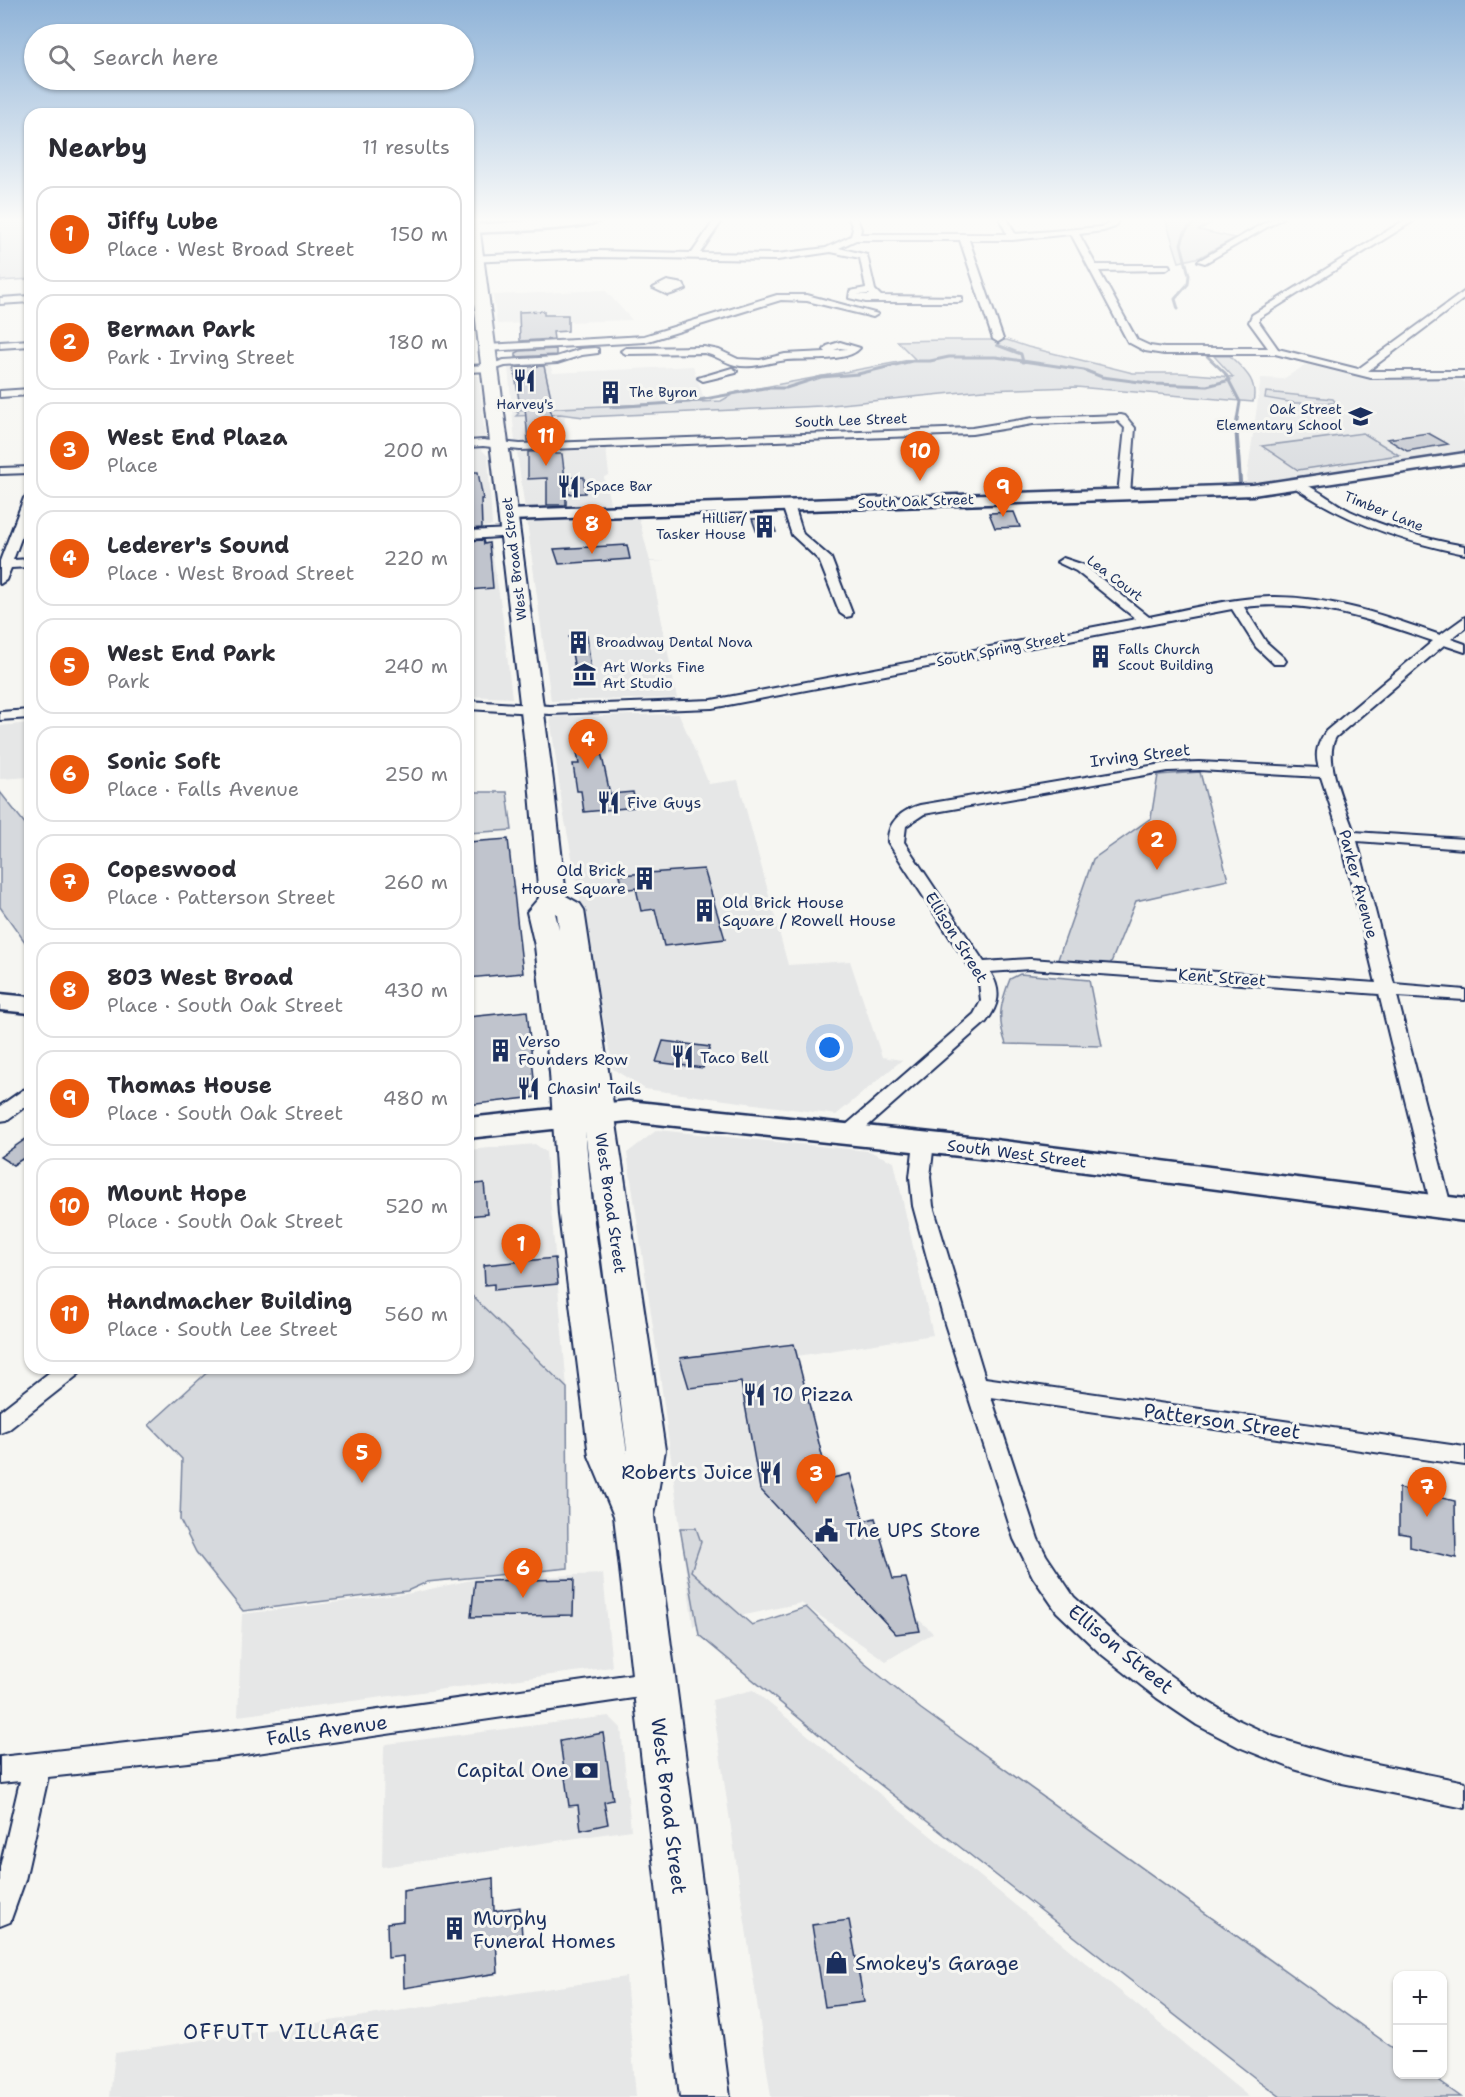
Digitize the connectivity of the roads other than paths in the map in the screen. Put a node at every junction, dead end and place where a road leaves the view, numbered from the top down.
1 (482, 316) edge
2 (719, 316) edge
3 (990, 316) edge
4 (1119, 316) edge
5 (1257, 316) edge
6 (1436, 316) edge
7 (998, 339) dead end
8 (24, 343) edge
9 (0, 345) edge
10 (487, 348) junction
11 (1275, 351) junction
12 (833, 355) dead end
13 (734, 366) junction
14 (490, 368) junction
15 (474, 369) edge
16 (1359, 373) junction
17 (1465, 374) edge
18 (703, 378) dead end
19 (24, 392) edge
20 (0, 394) edge
21 (474, 444) edge
22 (500, 445) junction
23 (1463, 460) edge
24 (24, 470) edge
25 (0, 471) edge
26 (1298, 484) junction
27 (1124, 494) junction
28 (788, 506) junction
29 (24, 513) edge
30 (510, 524) junction
31 (474, 533) edge
32 (1465, 550) edge
33 (1063, 562) dead end
34 (24, 563) edge
35 (3, 565) edge
36 (0, 580) edge
37 (1236, 604) junction
38 (846, 613) dead end
39 (1146, 621) junction
40 (1465, 621) edge
41 (1442, 641) junction
42 (1465, 648) edge
43 (1280, 661) dead end
44 (474, 705) edge
45 (532, 709) junction
46 (24, 714) edge
47 (0, 716) edge
48 (1327, 773) junction
49 (995, 797) joint
50 (1347, 836) junction
51 (1465, 844) edge
52 (979, 968) junction
53 (1387, 989) junction
54 (1465, 995) edge
55 (0, 1002) edge
56 (24, 1004) edge
57 (24, 1098) edge
58 (0, 1115) edge
59 (583, 1115) junction
60 (474, 1127) edge
61 (847, 1133) junction
62 (924, 1142) junction
63 (1453, 1208) edge
64 (63, 1374) edge
65 (978, 1386) junction
66 (2, 1419) edge
67 (1465, 1456) edge
68 (654, 1683) junction
69 (37, 1766) junction
70 (0, 1770) edge
71 (1465, 1796) edge
72 (0, 1912) edge
73 (705, 2097) edge

1 - 10 main road, West Broad Street
2 - 10 street
3 - 7 street
4 - 11 street
5 - 11 street
6 - 16 street
8 - 9 street
10 - 14 main road, West Broad Street
11 - 16 street
12 - 13 street
13 - 14 street
13 - 18 street
14 - 15 street
14 - 22 main road, West Broad Street
16 - 17 street
19 - 20 street
21 - 22 street, South Lee Street
22 - 27 street, South Lee Street
22 - 30 main road, West Broad Street
23 - 26 street, South Oak Street
24 - 25 street
26 - 27 street, South Oak Street
26 - 32 street, Timber Lane
27 - 28 street, South Oak Street
28 - 30 street, South Oak Street
28 - 38 street
29 - 35 street
30 - 31 street
30 - 45 main road, West Broad Street
33 - 39 street, Lea Court
34 - 35 street
35 - 36 street
37 - 39 street, South Spring Street
37 - 41 street, South Spring Street
37 - 43 street
39 - 45 street, South Spring Street
40 - 41 street, Parker Avenue
41 - 42 street, South Spring Street
41 - 48 street, Parker Avenue
44 - 45 street, South Spring Street
45 - 59 main road, West Broad Street
46 - 47 street
48 - 49 street, Irving Street
48 - 50 street, Parker Avenue
49 - 52 street, Ellison Street
50 - 51 street
50 - 53 street, Parker Avenue
52 - 53 street, Kent Street
52 - 61 street, Ellison Street
53 - 54 street, Kent Street
53 - 63 street, Parker Avenue
55 - 56 street
57 - 58 street
59 - 60 street, South West Street
59 - 61 street, South West Street
59 - 68 main road, West Broad Street
61 - 62 street, South West Street
62 - 63 street, South West Street
62 - 65 street, Ellison Street
64 - 66 street
65 - 67 street, Patterson Street
65 - 71 street, Ellison Street
68 - 69 street, Falls Avenue
68 - 73 main road, West Broad Street
69 - 70 street, Falls Avenue
69 - 72 street

